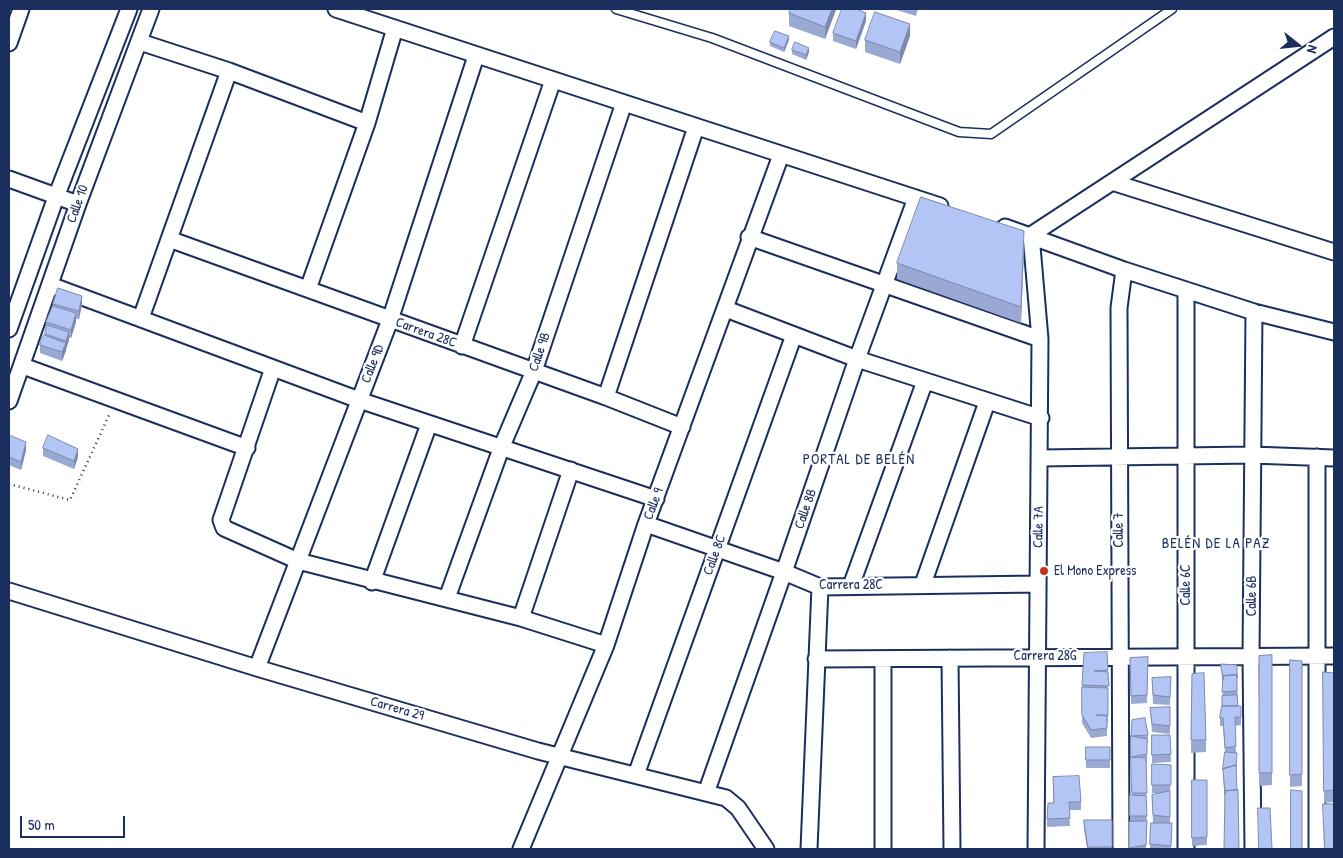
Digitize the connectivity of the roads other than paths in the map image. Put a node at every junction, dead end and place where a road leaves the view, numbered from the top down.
1 (21, 9) edge
2 (129, 9) edge
3 (151, 9) edge
4 (336, 9) edge
5 (616, 9) edge
6 (1172, 9) edge
7 (395, 28) junction
8 (1334, 37) edge
9 (140, 42) junction
10 (9, 43) edge
11 (476, 56) junction
12 (229, 71) junction
13 (553, 80) junction
14 (624, 103) junction
15 (367, 123) junction
16 (696, 127) junction
17 (780, 155) junction
18 (9, 179) edge
19 (1112, 182) junction
20 (56, 197) junction
21 (916, 198) junction
22 (78, 204) junction
23 (952, 209) edge
24 (987, 221) edge
25 (1031, 235) junction
26 (749, 237) junction
27 (169, 239) junction
28 (1334, 252) edge
29 (1124, 270) junction
30 (50, 285) junction
31 (885, 285) junction
32 (308, 289) junction
33 (1186, 290) junction
34 (726, 309) junction
35 (1254, 312) junction
36 (141, 318) junction
37 (390, 320) junction
38 (9, 330) edge
39 (1334, 332) edge
40 (794, 335) junction
41 (1040, 339) junction
42 (462, 346) junction
43 (857, 359) junction
44 (22, 366) junction
45 (273, 368) junction
46 (534, 371) junction
47 (925, 381) junction
48 (606, 397) junction
49 (359, 400) junction
50 (9, 401) edge
51 (987, 402) junction
52 (1041, 418) junction
53 (429, 424) junction
54 (682, 427) junction
55 (502, 446) junction
56 (247, 448) junction
57 (1252, 455) junction
58 (1118, 456) junction
59 (1185, 457) junction
60 (1040, 458) junction
61 (1317, 458) junction
62 (1334, 458) edge
63 (571, 470) junction
64 (656, 499) junction
65 (646, 524) junction
66 (717, 550) junction
67 (298, 561) junction
68 (784, 572) junction
69 (372, 582) junction
70 (923, 584) junction
71 (1037, 584) junction
72 (851, 586) junction
73 (820, 588) junction
74 (9, 591) edge
75 (448, 598) junction
76 (521, 618) junction
77 (606, 644) junction
78 (1186, 655) junction
79 (1038, 656) junction
80 (1119, 656) junction
81 (1251, 656) junction
82 (1318, 656) junction
83 (1334, 656) edge
84 (950, 658) junction
85 (816, 659) junction
86 (883, 660) junction
87 (257, 668) junction
88 (558, 756) junction
89 (636, 775) junction
90 (706, 793) junction
91 (521, 849) edge
92 (766, 849) edge
93 (809, 849) edge
94 (883, 849) edge
95 (952, 849) edge
96 (1036, 849) edge
97 (1121, 849) edge
98 (1186, 849) edge
99 (1253, 849) edge
100 (1317, 849) edge

1 - 10 street
2 - 20 street, Calle 10
3 - 9 street, Calle 10
4 - 7 street
5 - 6 lane
7 - 11 street
7 - 15 street
8 - 19 street
9 - 12 street
9 - 22 street, Calle 10
11 - 13 street
11 - 37 street, Calle 9D
12 - 15 street
12 - 27 street
13 - 14 street
13 - 42 street
14 - 16 street
14 - 46 street, Calle 9B
15 - 32 street
16 - 17 street
16 - 48 street
17 - 21 street
17 - 26 street, Calle 9
18 - 20 street
19 - 25 street
19 - 28 street
20 - 22 street
20 - 38 street, Calle 10
21 - 23 street
21 - 31 street, Calle 8B
22 - 30 street, Calle 10
24 - 25 street
25 - 29 street
25 - 41 street, Calle 7A
26 - 31 street
26 - 34 street, Calle 9
27 - 32 street, Carrera 28C
27 - 36 street
29 - 33 street
29 - 58 street, Calle 7
30 - 36 street
30 - 44 street, Calle 10
31 - 41 street
31 - 43 street, Calle 8B
32 - 37 street, Carrera 28C
33 - 35 street
33 - 59 street, Calle 6C
34 - 40 street
34 - 54 street, Calle 9
35 - 39 street
35 - 57 street, Calle 6B
36 - 45 street
37 - 42 street, Carrera 28C
37 - 49 street, Calle 9D
40 - 43 street
40 - 66 street, Calle 8C
41 - 52 street, Calle 7A
42 - 46 street, Carrera 28C
43 - 47 street
43 - 68 street, Calle 8B
44 - 50 street, Calle 10
44 - 56 street
45 - 49 street
45 - 56 street
46 - 48 street, Carrera 28C
46 - 55 street, Calle 9B
47 - 51 street
47 - 72 street
48 - 54 street, Carrera 28C
49 - 53 street
49 - 67 street, Calle 9D
51 - 52 street
51 - 70 street
52 - 60 street, Calle 7A
53 - 55 street
53 - 69 street
54 - 64 street, Calle 9
55 - 63 street
55 - 75 street, Calle 9B
56 - 67 street
57 - 59 street
57 - 61 street
57 - 81 street, Calle 6B
58 - 59 street
58 - 60 street
58 - 80 street, Calle 7
59 - 78 street, Calle 6C
60 - 71 street, Calle 7A
61 - 62 street
61 - 82 street
63 - 64 street
63 - 76 street
64 - 65 street, Calle 9
65 - 66 street, Carrera 28C
65 - 77 street, Calle 9
66 - 68 street, Carrera 28C
66 - 89 street, Calle 8C
67 - 69 street
67 - 87 street, Calle 9D
68 - 73 street, Carrera 28C
68 - 90 street, Calle 8B
69 - 75 street
70 - 71 street, Carrera 28C
70 - 72 street, Carrera 28C
71 - 79 street, Calle 7A
72 - 73 street, Carrera 28C
73 - 85 street
74 - 87 street, Carrera 29
75 - 76 street
76 - 77 street
77 - 88 street, Calle 9
78 - 80 street, Carrera 28G
78 - 81 street, Carrera 28G
78 - 98 street, Calle 6C
79 - 80 street, Carrera 28G
79 - 84 street, Carrera 28G
79 - 96 street, Calle 7A
80 - 97 street, Calle 7
81 - 82 street, Carrera 28G
81 - 99 street, Calle 6B
82 - 83 street, Carrera 28G
82 - 100 street
84 - 86 street, Carrera 28G
84 - 95 street
85 - 86 street, Carrera 28G
85 - 93 street
86 - 94 street
87 - 88 street, Carrera 29
88 - 89 street, Carrera 29
88 - 91 street, Calle 9
89 - 90 street, Carrera 29
90 - 92 street, Carrera 29

